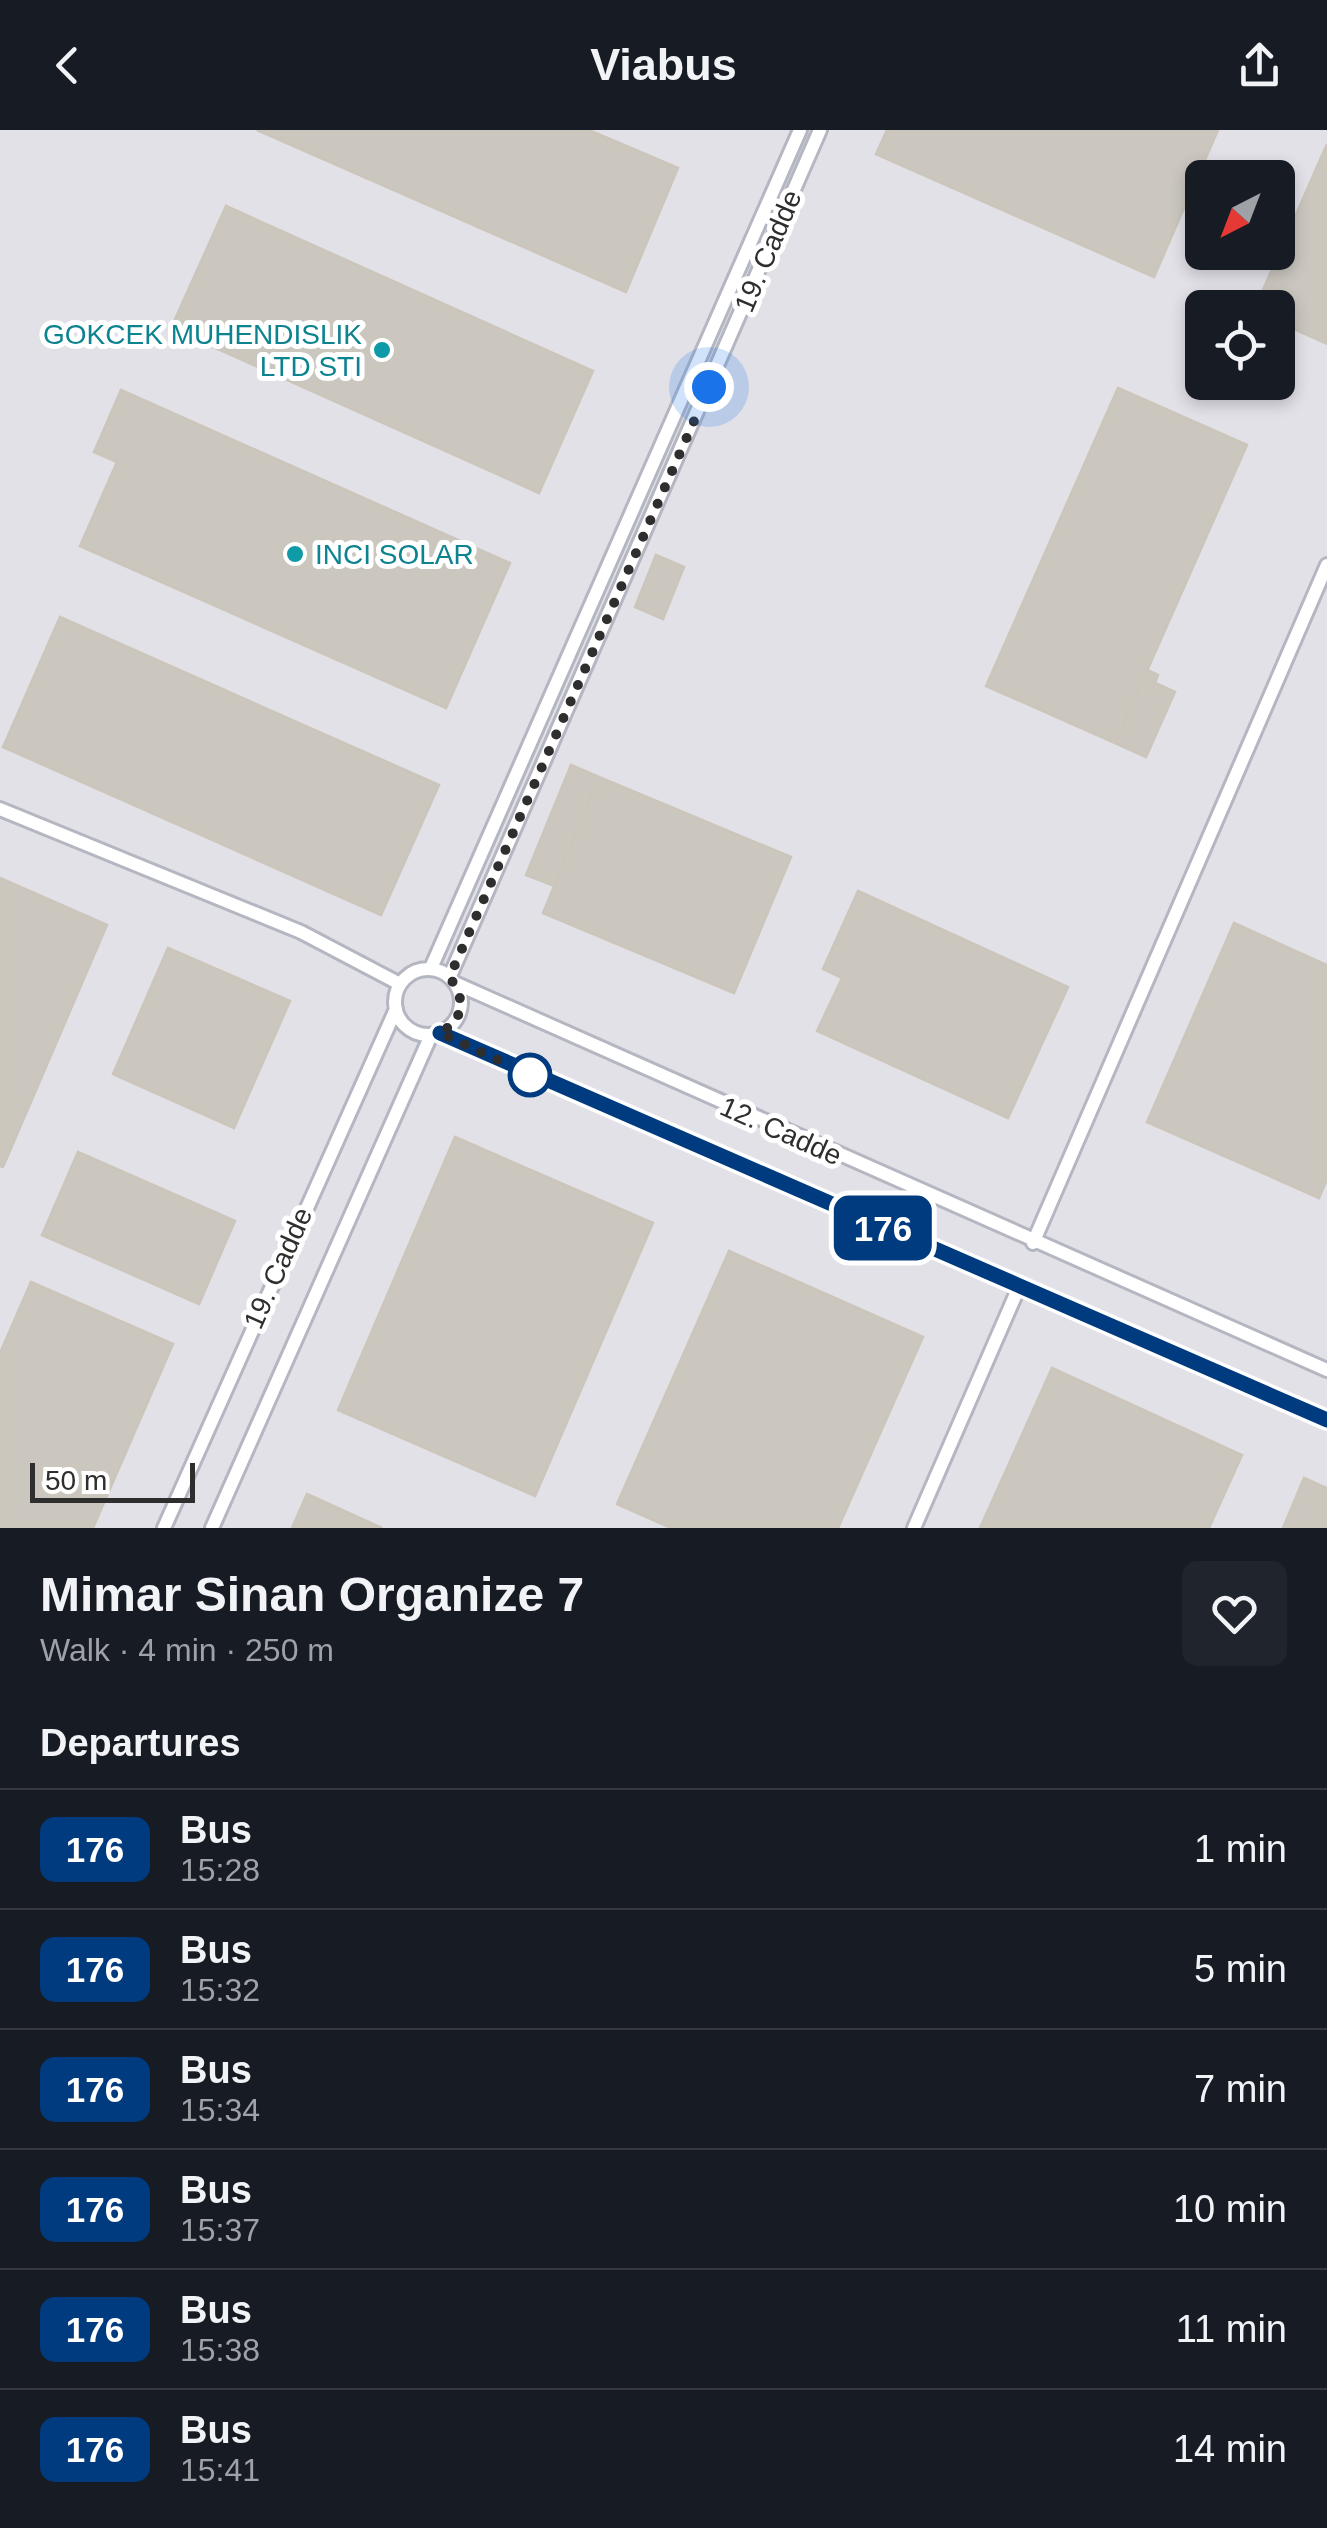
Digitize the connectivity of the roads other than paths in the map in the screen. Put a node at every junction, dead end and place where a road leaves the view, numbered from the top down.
1 (800, 130) edge
2 (820, 130) edge
3 (1327, 565) edge
4 (0, 810) edge
5 (431, 968) junction
6 (454, 981) junction
7 (400, 984) junction
8 (396, 1010) junction
9 (436, 1034) junction
10 (1032, 1243) junction
11 (1018, 1287) junction
12 (1327, 1370) edge
13 (1327, 1420) edge
14 (164, 1528) edge
15 (212, 1528) edge
16 (914, 1528) edge

1 - 5 lane, 19. Cadde
2 - 6 lane, 19. Cadde
3 - 10 lane
4 - 7 lane
5 - 6 lane
5 - 7 lane
6 - 9 lane
6 - 10 lane, 12. Cadde
7 - 8 lane
8 - 9 lane
8 - 14 lane, 19. Cadde
9 - 11 lane, 12. Cadde
9 - 15 lane, 19. Cadde
10 - 12 lane, 12. Cadde
11 - 13 lane, 12. Cadde
11 - 16 lane

